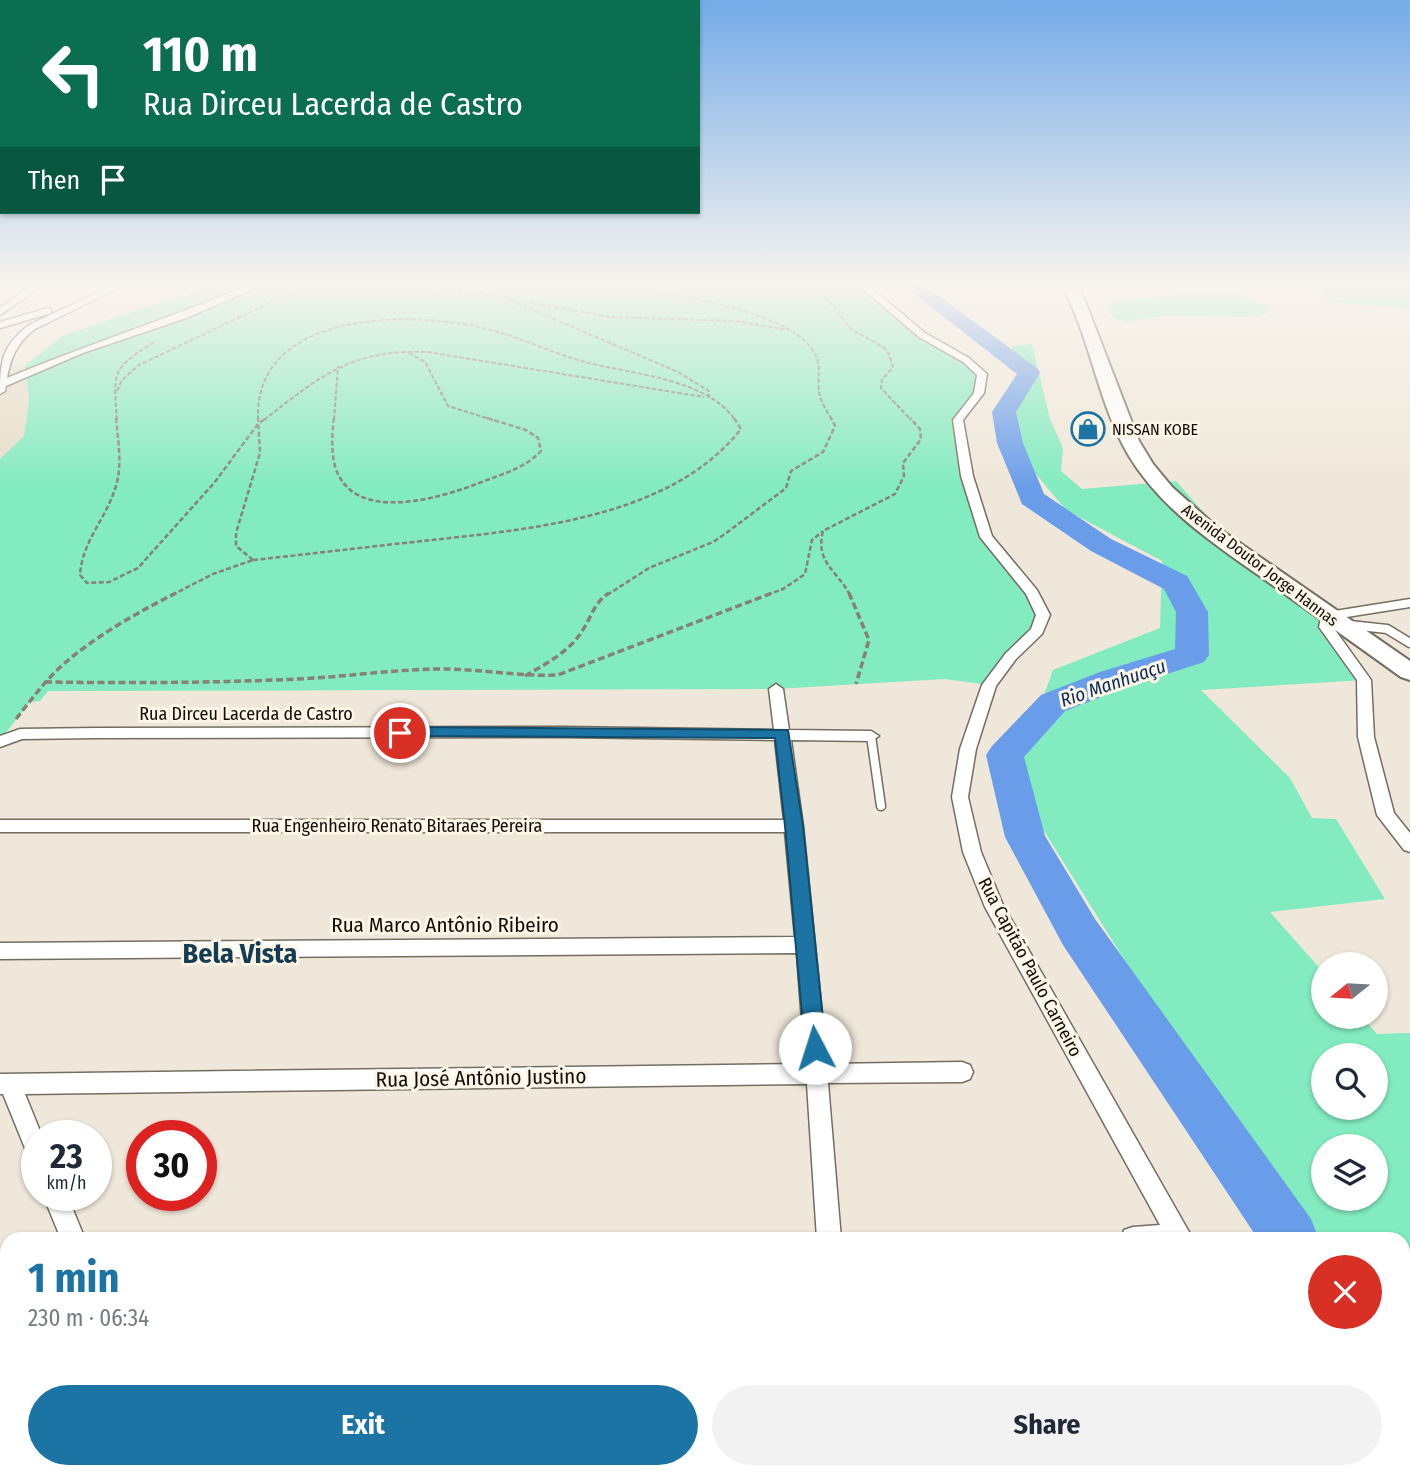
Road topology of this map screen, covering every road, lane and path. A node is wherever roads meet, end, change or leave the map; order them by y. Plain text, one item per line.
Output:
1 (9, 351) edge
2 (80, 351) edge
3 (140, 351) edge
4 (168, 351) edge
5 (291, 351) edge
6 (405, 351) junction
7 (552, 351) edge
8 (628, 351) edge
9 (813, 351) edge
10 (886, 351) edge
11 (950, 351) edge
12 (1095, 351) edge
13 (338, 366) junction
14 (1, 388) edge
15 (116, 393) junction
16 (709, 398) junction
17 (258, 424) junction
18 (823, 531) junction
19 (253, 560) junction
20 (1410, 603) edge
21 (1332, 620) junction
22 (1410, 643) edge
23 (1410, 673) edge
24 (523, 677) junction
25 (45, 682) junction
26 (856, 684) dead end
27 (776, 689) dead end
28 (15, 721) dead end
29 (782, 733) junction
30 (871, 736) joint
31 (0, 742) edge
32 (881, 806) dead end
33 (0, 826) edge
34 (794, 826) junction
35 (1410, 845) edge
36 (806, 945) junction
37 (0, 951) edge
38 (962, 1072) dead end
39 (818, 1074) junction
40 (5, 1084) edge
41 (22, 1120) edge
42 (62, 1211) edge
43 (70, 1232) edge
44 (829, 1232) edge
45 (1177, 1232) edge

1 - 14 street
2 - 14 street
3 - 15 path
4 - 15 path
5 - 17 path
6 - 13 path
6 - 13 path
6 - 16 path
7 - 16 path
8 - 16 path
9 - 24 path
10 - 18 path
11 - 45 street, Rua Capitão Paulo Carneiro
12 - 21 highway, Avenida Doutor Jorge Hannas
13 - 17 path
15 - 17 path
16 - 19 path
17 - 19 path
18 - 24 path
18 - 26 path
19 - 25 path
20 - 21 street
21 - 22 lane
21 - 23 highway, Avenida Doutor Jorge Hannas
21 - 35 street
24 - 25 path
25 - 28 path
27 - 29 street
29 - 30 street, Rua Dirceu Lacerda de Castro
29 - 31 street, Rua Dirceu Lacerda de Castro
29 - 34 street
30 - 32 lane
33 - 34 street, Rua Engenheiro Renato Bitaraes Pereira
34 - 36 street
36 - 37 street, Rua Marco Antônio Ribeiro
36 - 39 street
38 - 39 street, Rua José Antônio Justino
39 - 40 street, Rua José Antônio Justino
39 - 44 street
40 - 41 street
42 - 43 street

